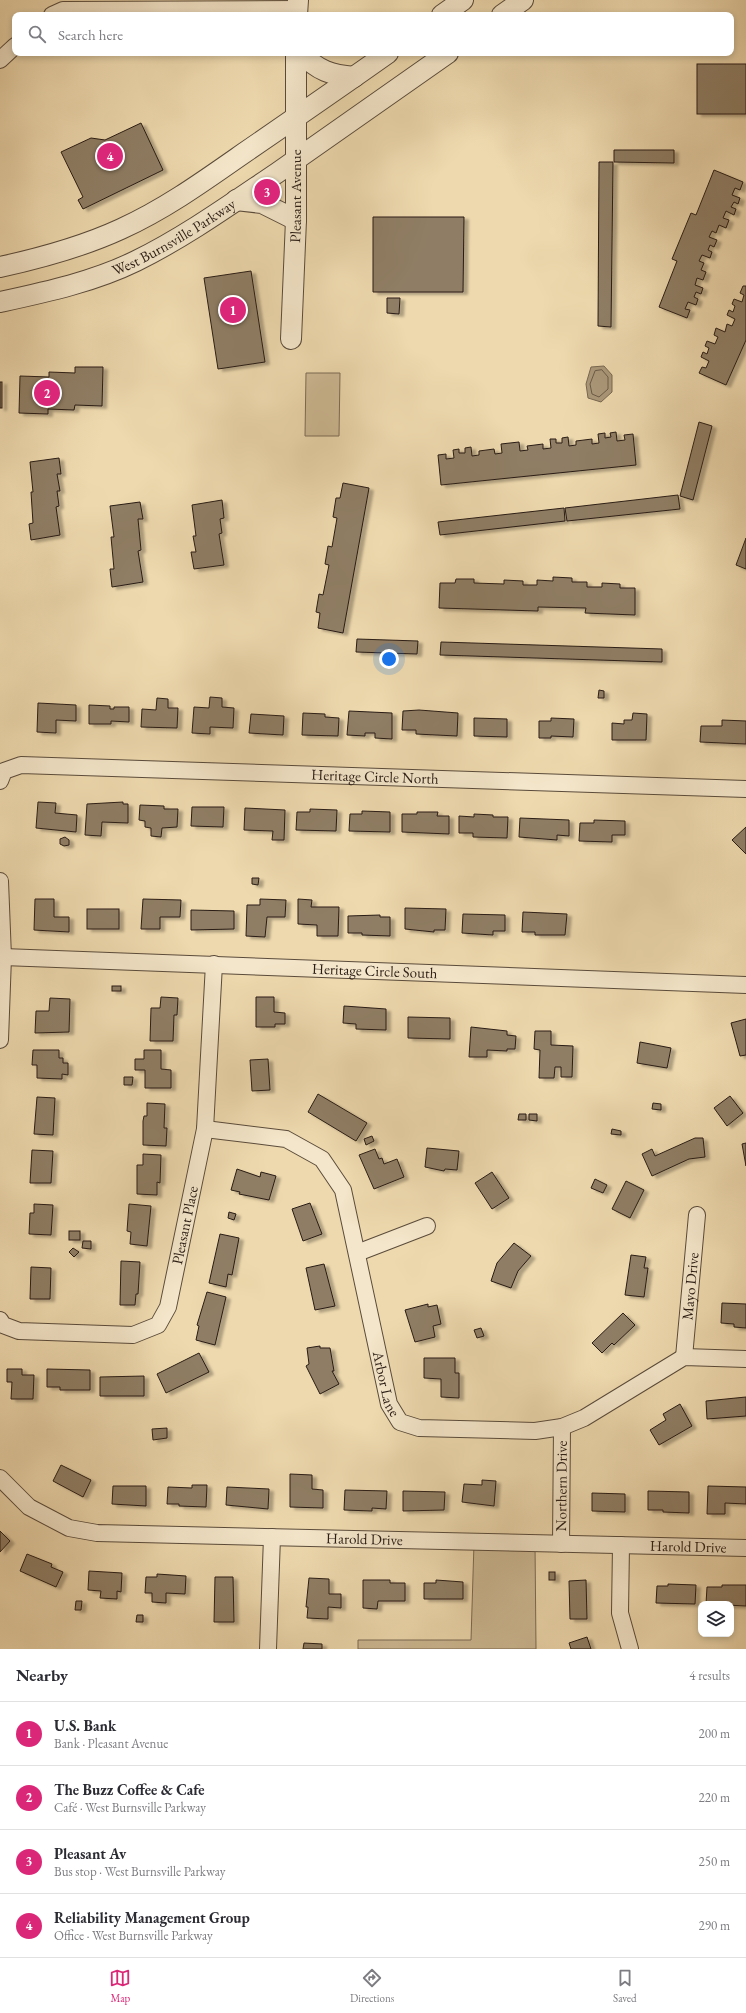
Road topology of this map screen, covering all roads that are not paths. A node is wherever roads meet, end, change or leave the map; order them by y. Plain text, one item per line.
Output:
1 (463, 0) edge
2 (523, 0) edge
3 (298, 8) edge
4 (59, 12) edge
5 (446, 12) edge
6 (506, 12) edge
7 (12, 49) edge
8 (296, 56) edge
9 (305, 56) edge
10 (384, 56) edge
11 (444, 56) edge
12 (0, 60) edge
13 (354, 77) junction
14 (296, 118) junction
15 (295, 160) junction
16 (236, 200) junction
17 (296, 220) junction
18 (0, 267) edge
19 (0, 302) edge
20 (291, 339) dead end
21 (2, 776) edge
22 (746, 789) edge
23 (0, 881) edge
24 (3, 957) junction
25 (214, 964) junction
26 (746, 985) edge
27 (0, 1040) edge
28 (204, 1129) junction
29 (698, 1215) dead end
30 (427, 1226) dead end
31 (357, 1253) junction
32 (1, 1323) edge
33 (684, 1357) junction
34 (746, 1359) edge
35 (562, 1427) junction
36 (0, 1478) edge
37 (272, 1537) junction
38 (561, 1544) junction
39 (621, 1545) junction
40 (746, 1548) edge
41 (268, 1649) edge
42 (630, 1649) edge

1 - 5 street
2 - 6 street
3 - 4 street
7 - 12 street
8 - 14 street, Pleasant Avenue
9 - 13 street
10 - 13 street, West Burnsville Parkway
11 - 15 street, West Burnsville Parkway
13 - 14 street, West Burnsville Parkway
14 - 15 street, Pleasant Avenue
14 - 18 street, West Burnsville Parkway
15 - 16 street, West Burnsville Parkway
15 - 17 street, Pleasant Avenue
16 - 17 street
16 - 19 street, West Burnsville Parkway
17 - 20 street, Pleasant Avenue
21 - 22 street, Heritage Circle North
23 - 24 street
24 - 25 street, Heritage Circle South
24 - 27 street
25 - 26 street, Heritage Circle South
25 - 28 street, Pleasant Place
28 - 31 street, Arbor Lane
28 - 32 street, Pleasant Place
29 - 33 street, Mayo Drive
30 - 31 street
31 - 35 street, Arbor Lane
33 - 34 street
33 - 35 street, Arbor Lane
35 - 38 street, Northern Drive
36 - 37 street, Harold Drive
37 - 38 street, Harold Drive
37 - 41 street
38 - 39 street, Harold Drive
39 - 40 street, Harold Drive
39 - 42 street

